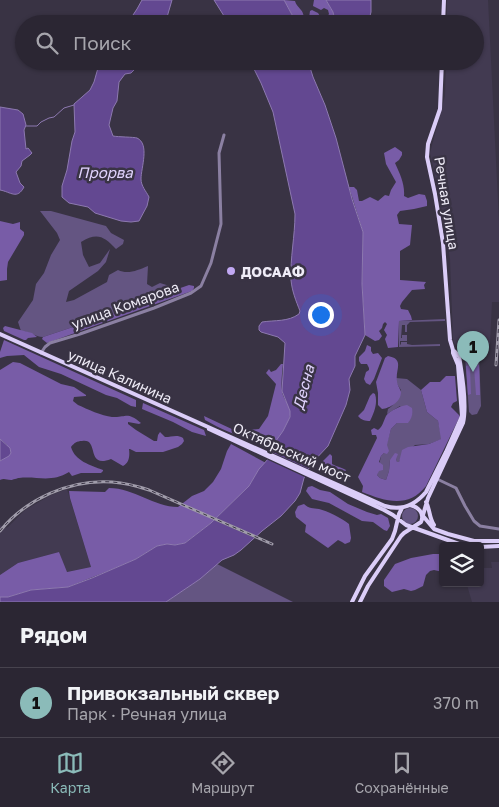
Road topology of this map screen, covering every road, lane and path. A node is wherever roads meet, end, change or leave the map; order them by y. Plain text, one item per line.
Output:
1 (444, 0) edge
2 (443, 15) edge
3 (442, 70) edge
4 (224, 135) dead end
5 (0, 334) edge
6 (453, 350) junction
7 (41, 353) junction
8 (215, 431) joint
9 (437, 478) junction
10 (359, 496) junction
11 (426, 502) junction
12 (410, 505) junction
13 (402, 508) junction
14 (423, 515) junction
15 (398, 519) junction
16 (413, 528) junction
17 (499, 529) edge
18 (448, 534) junction
19 (453, 542) edge
20 (497, 544) edge
21 (484, 546) edge
22 (352, 602) edge
23 (360, 602) edge

1 - 2 main road
3 - 6 main road, Речная улица
4 - 7 street, улица Комарова
5 - 7 main road
6 - 9 main road, Речная улица
6 - 12 main road, Речная улица
7 - 8 main road, улица Калинина
8 - 10 main road, Октябрьский мост
9 - 11 main road, Речная улица
9 - 17 street
10 - 13 main road
10 - 15 main road
11 - 14 main road, Речная улица
11 - 18 main road
12 - 13 main road
12 - 14 main road
13 - 15 main road
14 - 16 main road
14 - 18 main road
15 - 16 main road
15 - 22 main road
16 - 19 main road
16 - 23 main road
18 - 20 main road
20 - 21 main road

